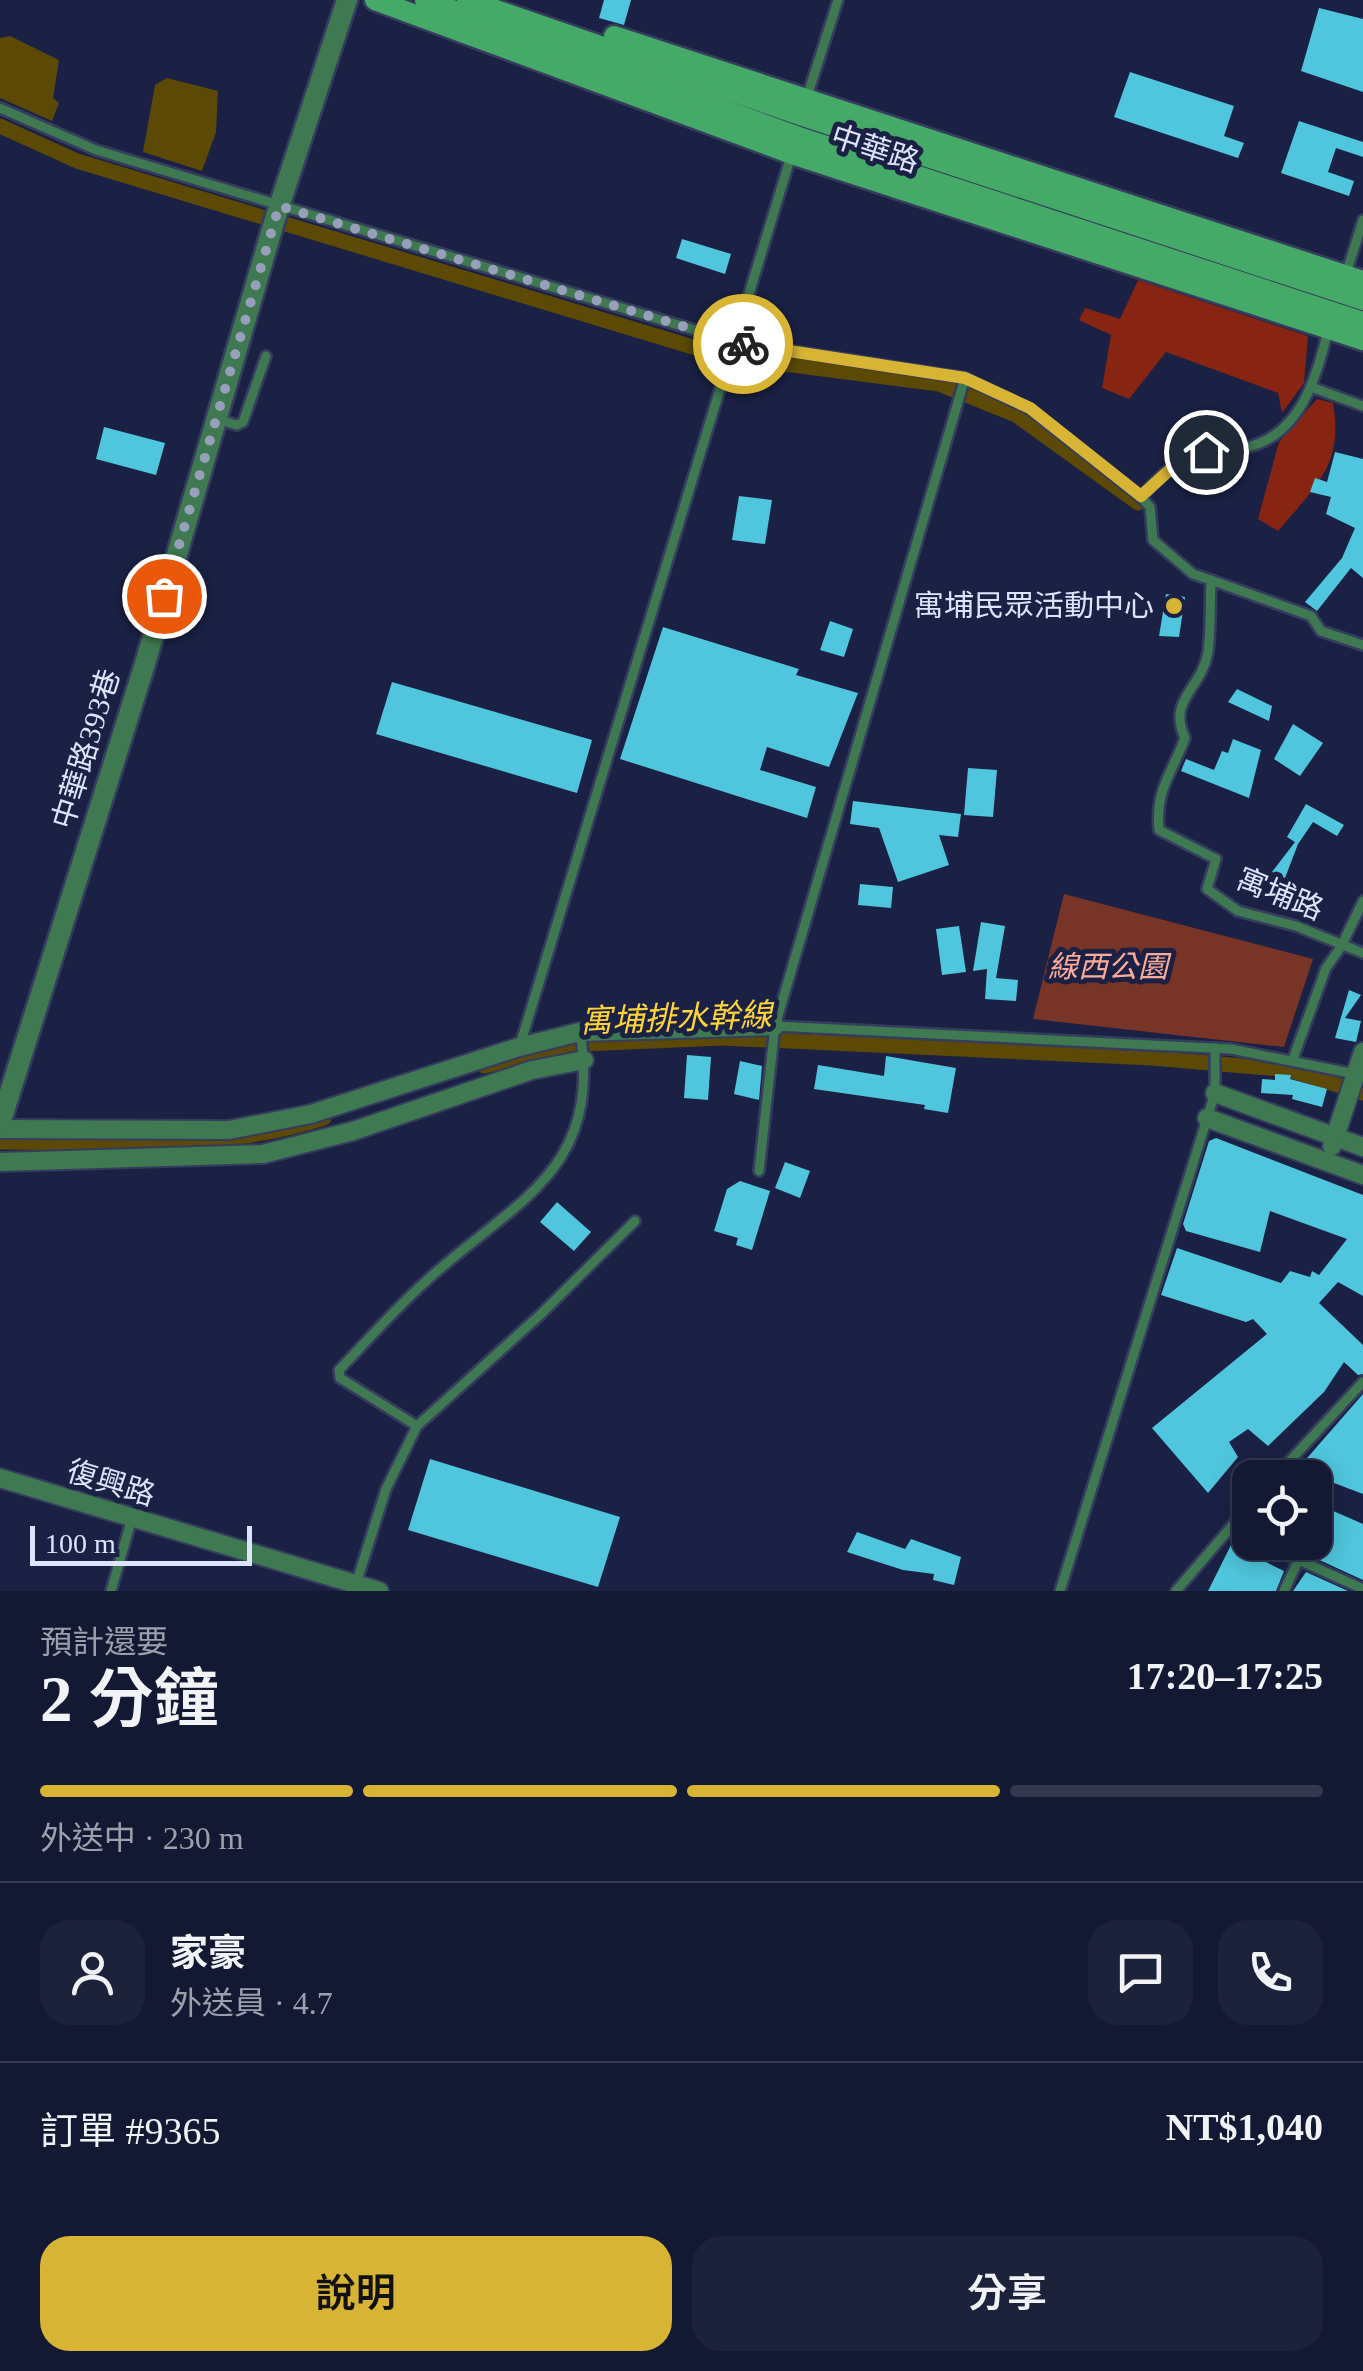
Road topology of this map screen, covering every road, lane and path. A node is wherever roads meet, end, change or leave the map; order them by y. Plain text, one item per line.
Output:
1 (347, 0) edge
2 (374, 0) edge
3 (425, 0) edge
4 (467, 0) edge
5 (505, 0) edge
6 (838, 0) edge
7 (0, 108) edge
8 (799, 126) junction
9 (277, 212) junction
10 (1363, 220) edge
11 (1342, 298) edge
12 (1363, 300) edge
13 (1363, 322) edge
14 (1363, 340) edge
15 (735, 342) junction
16 (266, 356) dead end
17 (965, 378) junction
18 (1314, 388) junction
19 (1363, 406) edge
20 (216, 418) junction
21 (1141, 496) junction
22 (1211, 580) junction
23 (1363, 645) edge
24 (1363, 902) edge
25 (1342, 946) junction
26 (1363, 952) edge
27 (776, 1026) junction
28 (580, 1032) junction
29 (519, 1047) junction
30 (1216, 1048) junction
31 (1363, 1052) edge
32 (1293, 1058) junction
33 (584, 1060) junction
34 (1359, 1075) edge
35 (1216, 1093) junction
36 (1206, 1118) junction
37 (0, 1126) edge
38 (1335, 1137) junction
39 (1363, 1147) edge
40 (1326, 1161) junction
41 (0, 1162) edge
42 (760, 1171) dead end
43 (1363, 1175) edge
44 (635, 1221) dead end
45 (1363, 1382) edge
46 (418, 1426) junction
47 (1291, 1460) edge
48 (0, 1478) edge
49 (132, 1518) junction
50 (1232, 1526) edge
51 (1230, 1528) joint
52 (1298, 1561) joint
53 (356, 1584) junction
54 (1363, 1589) edge
55 (111, 1591) edge
56 (379, 1591) edge
57 (1060, 1591) edge
58 (1176, 1591) edge
59 (1284, 1591) edge

1 - 9 street, 中華路393巷
2 - 8 main road, 中華路
3 - 8 main road, 中華路
4 - 8 main road, 中華路
5 - 8 main road, 中華路
6 - 8 lane
7 - 9 lane
8 - 11 main road, 中華路
8 - 11 main road, 中華路
8 - 15 lane
9 - 15 lane
9 - 20 street, 中華路393巷
10 - 11 lane
11 - 12 main road, 中華路
11 - 13 main road, 中華路
11 - 14 main road, 中華路
11 - 18 lane
15 - 17 lane
15 - 29 lane
16 - 20 lane
17 - 21 lane
17 - 27 lane
18 - 19 lane
18 - 21 lane
20 - 37 street, 中華路393巷
21 - 22 lane
22 - 23 lane
22 - 25 lane, 寓埔路
24 - 25 lane
25 - 26 lane, 寓埔路
25 - 32 lane
27 - 28 street
27 - 30 lane
27 - 42 lane
28 - 29 street
28 - 33 lane
29 - 37 street
30 - 32 lane
30 - 35 lane
31 - 34 street
32 - 34 lane
33 - 41 street
33 - 46 lane
34 - 38 street
35 - 36 lane
35 - 38 street
36 - 40 street
36 - 57 lane
38 - 39 street
38 - 40 street
40 - 43 street
44 - 46 lane
45 - 47 lane
46 - 53 lane
48 - 49 street, 復興路
49 - 53 street, 復興路
49 - 55 lane
50 - 51 lane
51 - 58 lane
52 - 54 lane
52 - 59 lane
53 - 56 street, 復興路

